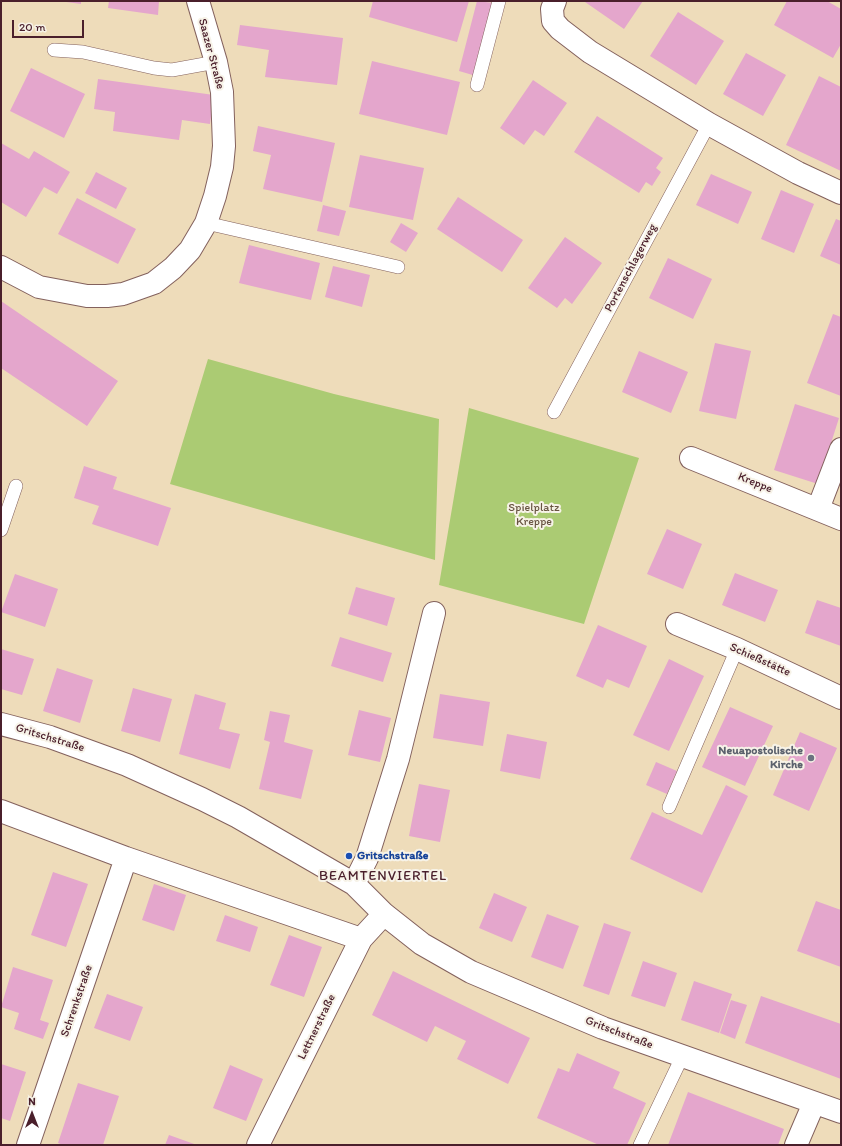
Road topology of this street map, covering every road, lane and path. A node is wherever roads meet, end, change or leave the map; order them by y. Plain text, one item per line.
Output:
1 (198, 1) edge
2 (499, 1) edge
3 (555, 1) edge
4 (54, 50) dead end
5 (216, 62) junction
6 (477, 85) dead end
7 (709, 124) junction
8 (841, 193) edge
9 (206, 223) junction
10 (1, 267) edge
11 (398, 267) dead end
12 (554, 412) dead end
13 (841, 449) edge
14 (690, 458) dead end
15 (16, 486) dead end
16 (818, 509) junction
17 (841, 519) edge
18 (1, 530) edge
19 (434, 613) dead end
20 (677, 624) dead end
21 (737, 649) junction
22 (841, 698) edge
23 (1, 724) edge
24 (669, 807) dead end
25 (1, 811) edge
26 (126, 858) junction
27 (354, 884) junction
28 (384, 914) junction
29 (361, 939) junction
30 (682, 1057) junction
31 (814, 1103) junction
32 (841, 1112) edge
33 (28, 1145) edge
34 (258, 1145) edge
35 (640, 1145) edge
36 (796, 1145) edge

1 - 5 street, Saazer Straße
2 - 6 lane
3 - 7 street
4 - 5 lane
5 - 9 street, Saazer Straße
7 - 8 street
7 - 12 lane, Portenschlagerweg
9 - 10 street, Saazer Straße
9 - 11 lane
13 - 16 street
14 - 16 street, Kreppe
15 - 18 lane
16 - 17 street, Kreppe
19 - 27 street
20 - 21 street, Schießstätte
21 - 22 street, Schießstätte
21 - 24 lane
23 - 27 street, Gritschstraße
25 - 26 street
26 - 29 street
26 - 33 street, Schrenkstraße
27 - 28 street, Gritschstraße
28 - 29 street, Lettnerstraße
28 - 30 street, Gritschstraße
29 - 34 street, Lettnerstraße
30 - 31 street, Gritschstraße
30 - 35 lane
31 - 32 street, Gritschstraße
31 - 36 street

